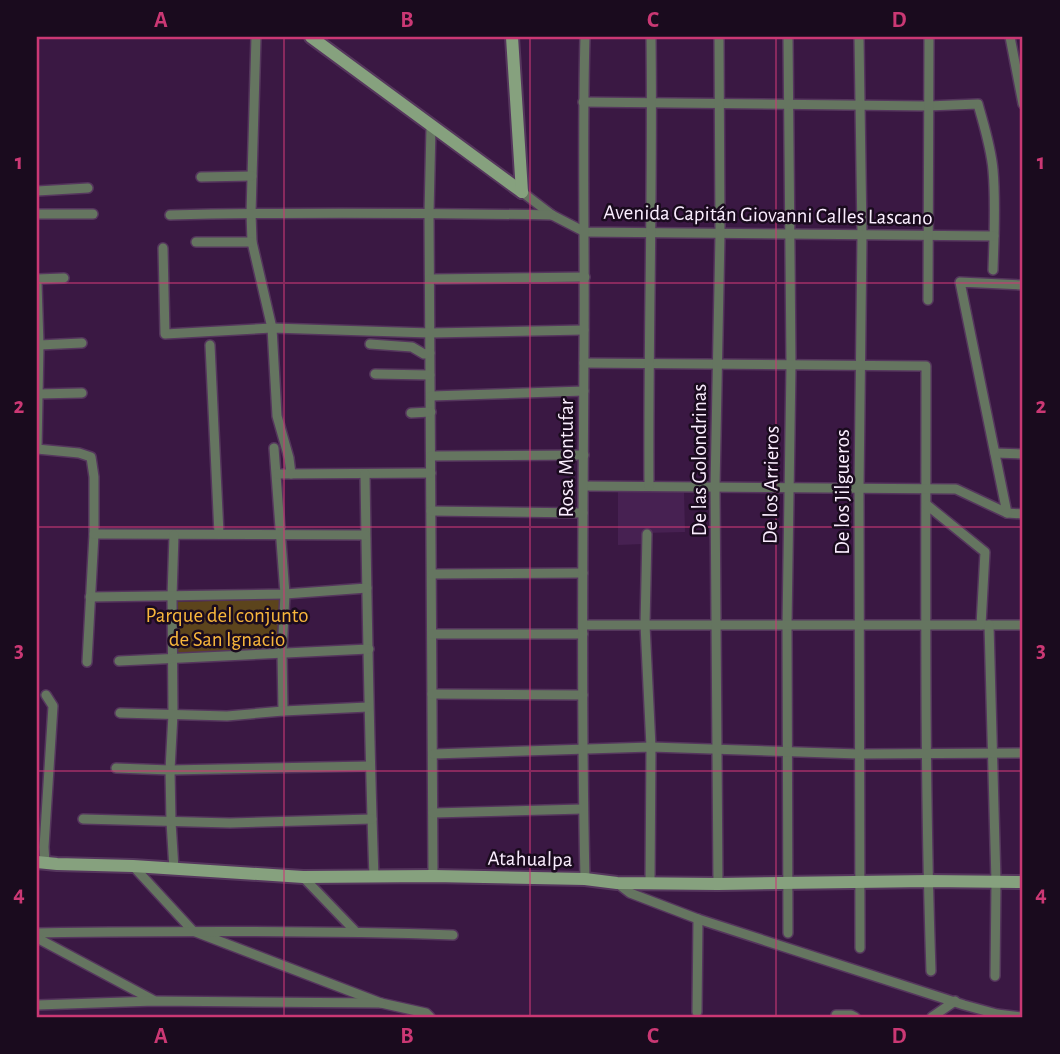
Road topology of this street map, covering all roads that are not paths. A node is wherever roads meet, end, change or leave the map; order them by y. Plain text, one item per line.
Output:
1 (256, 37) edge
2 (311, 37) edge
3 (512, 37) edge
4 (585, 37) edge
5 (651, 37) edge
6 (719, 37) edge
7 (788, 37) edge
8 (859, 37) edge
9 (929, 37) edge
10 (1010, 37) edge
11 (583, 102) junction
12 (652, 103) junction
13 (720, 104) junction
14 (1023, 104) edge
15 (789, 105) junction
16 (860, 106) junction
17 (928, 106) junction
18 (430, 127) junction
19 (252, 176) junction
20 (201, 177) dead end
21 (88, 188) dead end
22 (37, 191) edge
23 (522, 192) junction
24 (251, 213) junction
25 (429, 213) junction
26 (37, 214) edge
27 (93, 214) dead end
28 (170, 215) dead end
29 (552, 215) junction
30 (585, 232) junction
31 (651, 232) junction
32 (720, 234) junction
33 (790, 235) junction
34 (862, 235) junction
35 (927, 236) junction
36 (995, 236) junction
37 (196, 242) dead end
38 (252, 242) junction
39 (163, 248) dead end
40 (993, 270) dead end
41 (585, 277) junction
42 (64, 278) dead end
43 (430, 279) junction
44 (37, 281) edge
45 (1021, 285) dead end
46 (928, 300) dead end
47 (272, 328) junction
48 (584, 330) junction
49 (430, 333) junction
50 (82, 343) dead end
51 (370, 344) dead end
52 (39, 345) junction
53 (210, 345) dead end
54 (430, 353) junction
55 (584, 363) junction
56 (648, 364) junction
57 (717, 364) junction
58 (791, 365) junction
59 (860, 366) junction
60 (375, 374) dead end
61 (430, 375) junction
62 (584, 391) junction
63 (82, 393) dead end
64 (37, 394) edge
65 (431, 396) junction
66 (431, 412) junction
67 (411, 413) dead end
68 (274, 448) dead end
69 (37, 449) edge
70 (995, 453) junction
71 (1023, 454) edge
72 (584, 455) junction
73 (431, 456) junction
74 (431, 473) junction
75 (277, 474) junction
76 (291, 474) junction
77 (365, 474) junction
78 (584, 486) junction
79 (649, 486) junction
80 (715, 487) junction
81 (788, 488) junction
82 (859, 488) junction
83 (927, 489) junction
84 (927, 505) junction
85 (431, 511) junction
86 (583, 513) junction
87 (1007, 513) junction
88 (1023, 514) edge
89 (281, 533) junction
90 (94, 534) junction
91 (219, 534) junction
92 (647, 534) dead end
93 (174, 535) junction
94 (365, 535) junction
95 (583, 573) junction
96 (432, 574) junction
97 (367, 588) junction
98 (285, 594) junction
99 (172, 596) junction
100 (90, 597) junction
101 (645, 625) junction
102 (716, 625) junction
103 (787, 625) junction
104 (860, 625) junction
105 (925, 625) junction
106 (985, 625) junction
107 (1023, 625) edge
108 (583, 630) junction
109 (432, 634) junction
110 (369, 649) junction
111 (282, 653) junction
112 (172, 659) junction
113 (119, 661) dead end
114 (88, 662) dead end
115 (432, 694) junction
116 (47, 695) dead end
117 (583, 695) junction
118 (368, 707) junction
119 (283, 711) junction
120 (120, 713) dead end
121 (173, 714) junction
122 (651, 747) junction
123 (583, 748) junction
124 (717, 749) junction
125 (788, 752) junction
126 (1023, 752) edge
127 (926, 753) junction
128 (993, 753) junction
129 (433, 754) junction
130 (859, 754) junction
131 (370, 766) junction
132 (116, 768) dead end
133 (170, 770) junction
134 (42, 807) edge
135 (583, 809) junction
136 (433, 813) junction
137 (372, 818) junction
138 (83, 819) dead end
139 (171, 822) junction
140 (41, 862) edge
141 (133, 866) junction
142 (174, 869) junction
143 (433, 876) junction
144 (303, 877) junction
145 (374, 877) junction
146 (585, 879) junction
147 (928, 881) junction
148 (860, 882) junction
149 (996, 882) junction
150 (1023, 882) edge
151 (617, 883) junction
152 (650, 883) junction
153 (789, 883) junction
154 (718, 884) junction
155 (698, 919) junction
156 (193, 931) junction
157 (356, 932) junction
158 (788, 933) dead end
159 (453, 935) dead end
160 (37, 936) edge
161 (860, 948) dead end
162 (931, 971) dead end
163 (995, 976) dead end
164 (155, 1001) junction
165 (955, 1001) junction
166 (381, 1003) junction
167 (41, 1006) edge
168 (697, 1012) dead end
169 (836, 1015) dead end
170 (430, 1017) edge
171 (855, 1017) edge
172 (932, 1017) edge
173 (1021, 1017) edge

1 - 19 street
2 - 18 street, Avenida Capitán Giovanni Calles Lascano
3 - 23 street
4 - 11 street, Rosa Montufar
5 - 12 street
6 - 13 street, De las Golondrinas
7 - 15 street, De los Arrieros
8 - 16 street, De los Jilgueros
9 - 17 street
10 - 14 street
11 - 12 street
11 - 30 street, Rosa Montufar
12 - 13 street
12 - 31 street
13 - 15 street
13 - 32 street, De las Golondrinas
15 - 16 street
15 - 33 street, De los Arrieros
16 - 17 street
16 - 34 street, De los Jilgueros
17 - 35 street
17 - 36 street
18 - 23 street, Avenida Capitán Giovanni Calles Lascano
18 - 25 street
19 - 20 street
19 - 24 street
21 - 22 street
23 - 29 street, Avenida Capitán Giovanni Calles Lascano
24 - 25 street
24 - 28 street
24 - 38 street
25 - 29 street
25 - 43 street
26 - 27 street
29 - 30 street, Avenida Capitán Giovanni Calles Lascano
30 - 31 street, Avenida Capitán Giovanni Calles Lascano
30 - 41 street, Rosa Montufar
31 - 32 street, Avenida Capitán Giovanni Calles Lascano
31 - 56 street
32 - 33 street, Avenida Capitán Giovanni Calles Lascano
32 - 57 street, De las Golondrinas
33 - 34 street, Avenida Capitán Giovanni Calles Lascano
33 - 58 street, De los Arrieros
34 - 35 street, Avenida Capitán Giovanni Calles Lascano
34 - 59 street, De los Jilgueros
35 - 36 street, Avenida Capitán Giovanni Calles Lascano
35 - 46 street
36 - 40 street
37 - 38 street
38 - 47 street
39 - 47 street
41 - 43 street
41 - 48 street, Rosa Montufar
42 - 44 street
43 - 49 street
44 - 52 street
45 - 70 street
47 - 49 street
47 - 76 street
48 - 49 street
48 - 55 street, Rosa Montufar
49 - 54 street
50 - 52 street
51 - 54 street
52 - 64 street
53 - 91 street
54 - 61 street
55 - 56 street
55 - 62 street, Rosa Montufar
56 - 57 street
56 - 79 street
57 - 58 street
57 - 80 street, De las Golondrinas
58 - 59 street
58 - 81 street, De los Arrieros
59 - 82 street, De los Jilgueros
59 - 83 street
60 - 61 street
61 - 65 street
62 - 65 street
62 - 72 street, Rosa Montufar
63 - 64 street
64 - 69 street
65 - 66 street
66 - 67 street
66 - 73 street
68 - 75 street
69 - 90 street
70 - 71 street
70 - 87 street
72 - 73 street
72 - 78 street, Rosa Montufar
73 - 74 street
74 - 77 street
74 - 85 street
75 - 76 street
75 - 89 street
76 - 77 street
77 - 94 street
78 - 79 street
78 - 86 street, Rosa Montufar
79 - 80 street
80 - 81 street
80 - 102 street, De las Golondrinas
81 - 82 street
81 - 103 street, De los Arrieros
82 - 83 street
82 - 104 street, De los Jilgueros
83 - 84 street
83 - 87 street
84 - 105 street
84 - 106 street
85 - 86 street
85 - 96 street
86 - 95 street, Rosa Montufar
87 - 88 street
89 - 91 street
89 - 94 street
89 - 98 street
90 - 93 street
90 - 100 street
91 - 93 street
92 - 101 street
93 - 99 street
94 - 97 street
95 - 96 street
95 - 108 street, Rosa Montufar
96 - 109 street
97 - 98 street
97 - 110 street
98 - 99 street
98 - 111 street
99 - 100 street
99 - 112 street
100 - 114 street
101 - 102 street
101 - 108 street
101 - 122 street
102 - 103 street
102 - 124 street, De las Golondrinas
103 - 104 street
103 - 125 street, De los Arrieros
104 - 105 street
104 - 130 street, De los Jilgueros
105 - 106 street
105 - 127 street
106 - 107 street
106 - 128 street
108 - 109 street
108 - 117 street, Rosa Montufar
109 - 115 street
110 - 111 street
110 - 118 street
111 - 112 street
111 - 119 street
112 - 113 street
112 - 121 street
115 - 117 street
115 - 129 street
116 - 134 street
117 - 123 street, Rosa Montufar
118 - 119 street
118 - 131 street
119 - 121 street
120 - 121 street
121 - 133 street
122 - 123 street
122 - 124 street
122 - 152 street
123 - 129 street
123 - 135 street, Rosa Montufar
124 - 125 street
124 - 154 street, De las Golondrinas
125 - 130 street
125 - 153 street, De los Arrieros
126 - 128 street
127 - 128 street
127 - 130 street
127 - 147 street
128 - 149 street
129 - 136 street
130 - 148 street, De los Jilgueros
131 - 133 street
131 - 137 street
132 - 133 street
133 - 139 street
134 - 140 street
135 - 136 street
135 - 146 street, Rosa Montufar
136 - 143 street
137 - 139 street
137 - 145 street
138 - 139 street
139 - 142 street
140 - 141 street, Atahualpa
141 - 142 street, Atahualpa
141 - 156 street
142 - 144 street, Atahualpa
143 - 145 street, Atahualpa
143 - 146 street, Atahualpa
144 - 145 street, Atahualpa
144 - 157 street
146 - 151 street, Atahualpa
147 - 148 street, Atahualpa
147 - 149 street, Atahualpa
147 - 162 street
148 - 153 street, Atahualpa
148 - 161 street, De los Jilgueros
149 - 150 street, Atahualpa
149 - 163 street
151 - 152 street, Atahualpa
151 - 155 street
152 - 154 street, Atahualpa
153 - 154 street, Atahualpa
153 - 158 street, De los Arrieros
155 - 165 street
155 - 168 street
156 - 157 street
156 - 160 street
156 - 166 street
157 - 159 street
160 - 164 street
164 - 166 street
164 - 167 street
165 - 172 street
165 - 173 street
166 - 170 street
169 - 171 street

